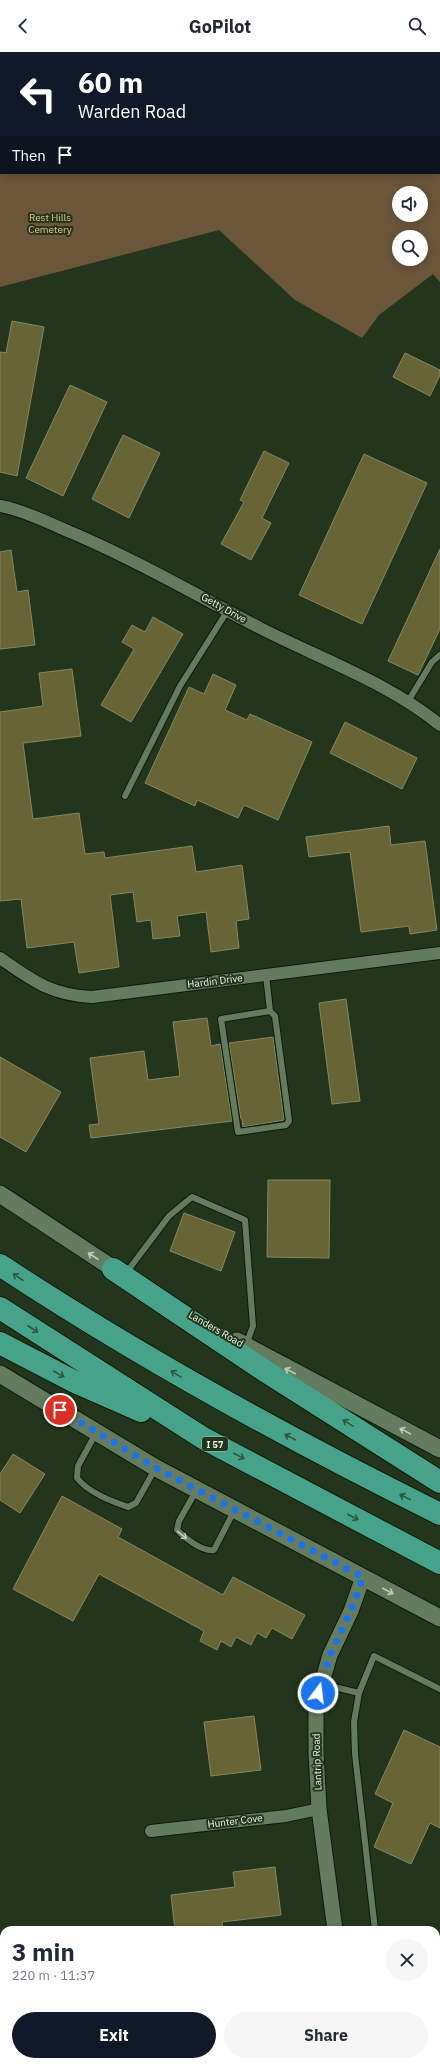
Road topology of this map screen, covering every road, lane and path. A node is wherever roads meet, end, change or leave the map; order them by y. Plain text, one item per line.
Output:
1 (0, 506) edge
2 (228, 610) junction
3 (440, 655) edge
4 (407, 703) junction
5 (440, 725) edge
6 (124, 796) dead end
7 (440, 953) edge
8 (0, 958) edge
9 (266, 975) junction
10 (270, 1011) junction
11 (0, 1194) edge
12 (0, 1265) edge
13 (119, 1272) junction
14 (0, 1308) edge
15 (0, 1343) edge
16 (246, 1346) junction
17 (0, 1374) edge
18 (97, 1432) junction
19 (203, 1438) junction
20 (440, 1449) edge
21 (156, 1468) junction
22 (440, 1482) edge
23 (196, 1489) junction
24 (235, 1510) junction
25 (440, 1514) edge
26 (440, 1563) edge
27 (363, 1577) junction
28 (440, 1618) edge
29 (320, 1684) junction
30 (440, 1689) edge
31 (359, 1693) junction
32 (319, 1809) junction
33 (151, 1831) dead end
34 (334, 1926) edge
35 (376, 1926) edge

1 - 2 street, Getty Drive
2 - 4 street, Getty Drive
2 - 6 lane
3 - 4 lane
4 - 5 street, Getty Drive
7 - 9 street, Hardin Drive
8 - 9 street, Hardin Drive
9 - 10 lane
10 - 10 lane
13 -> 11 main road, Landers Road
25 -> 12 highway
13 - 16 main road, Landers Road
13 - 16 lane
22 -> 13 highway
14 -> 19 highway, I 57
15 -> 19 highway
20 -> 16 main road, Landers Road
17 - 18 main road
18 - 21 main road
18 - 21 lane
19 -> 26 highway, I 57
21 - 23 main road
23 - 24 main road
23 -> 24 lane
24 - 27 main road
27 -> 28 main road
27 - 29 street, Lantrip Road
29 - 31 lane
29 - 32 street, Lantrip Road
30 - 31 lane
31 - 35 lane
32 - 33 street, Hunter Cove
32 - 34 street, Lantrip Road

